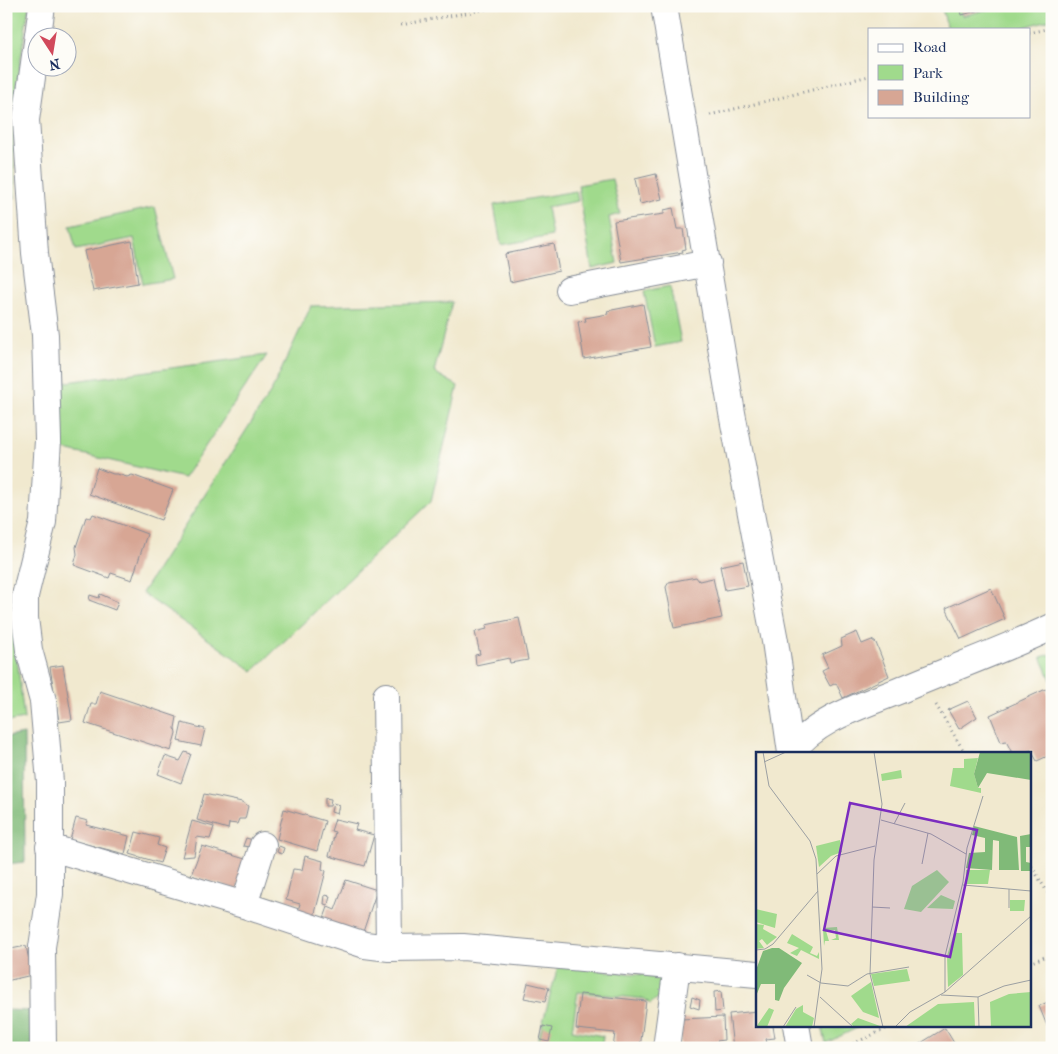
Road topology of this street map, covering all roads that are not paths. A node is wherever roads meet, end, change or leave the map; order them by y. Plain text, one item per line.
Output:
1 (42, 6) edge
2 (664, 6) edge
3 (708, 263) junction
4 (569, 290) dead end
5 (16, 597) edge
6 (1052, 627) edge
7 (386, 696) dead end
8 (791, 752) edge
9 (792, 752) edge
10 (264, 845) dead end
11 (49, 847) junction
12 (244, 905) junction
13 (389, 948) junction
14 (677, 966) junction
15 (756, 974) edge
16 (796, 1026) edge
17 (43, 1048) edge
18 (666, 1048) edge
19 (800, 1048) edge

1 - 5 street
2 - 3 street
3 - 4 street
3 - 8 street
5 - 11 street
6 - 9 street
7 - 13 street
10 - 12 street
11 - 12 street
11 - 17 street
12 - 13 street
13 - 14 street
14 - 15 street
14 - 18 street
16 - 19 street

